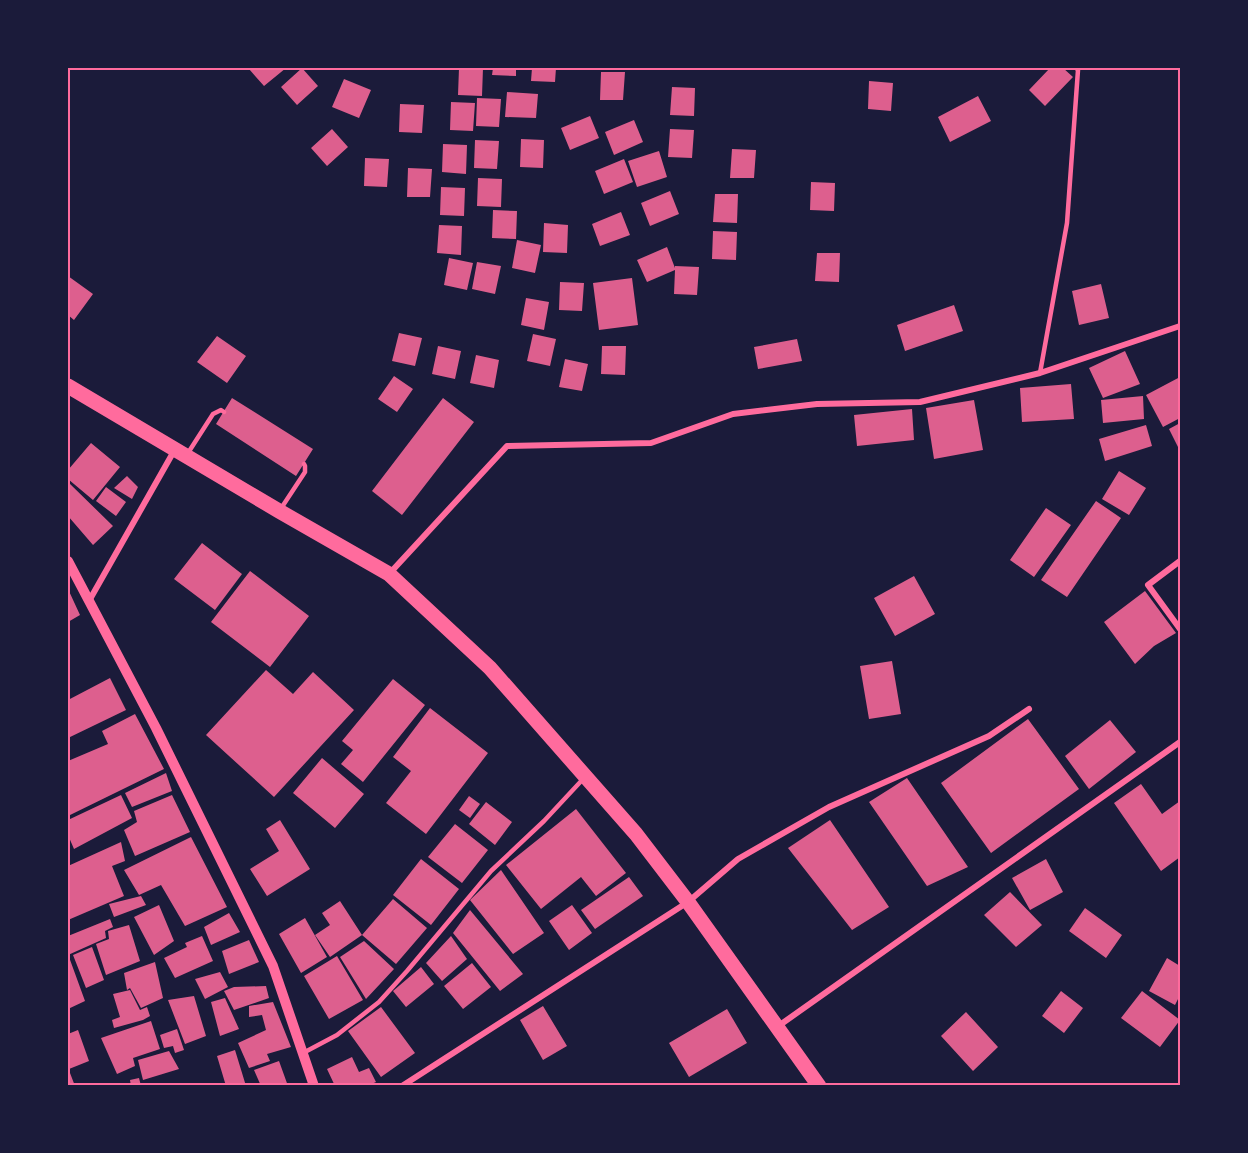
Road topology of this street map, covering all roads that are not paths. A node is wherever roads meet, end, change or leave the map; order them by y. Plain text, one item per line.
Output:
1 (1076, 68) edge
2 (1180, 326) edge
3 (1040, 373) junction
4 (68, 386) edge
5 (224, 412) dead end
6 (181, 452) junction
7 (304, 464) dead end
8 (279, 512) junction
9 (68, 561) edge
10 (1180, 561) edge
11 (389, 574) junction
12 (89, 602) junction
13 (1180, 629) edge
14 (1029, 709) dead end
15 (1180, 742) edge
16 (585, 776) junction
17 (688, 902) junction
18 (777, 1027) junction
19 (303, 1053) junction
20 (314, 1086) edge
21 (402, 1086) edge
22 (819, 1086) edge

1 - 3 lane
2 - 3 street
3 - 11 street
4 - 6 main road
5 - 6 lane
6 - 8 main road
6 - 12 street
7 - 8 lane
8 - 11 main road
9 - 12 street
10 - 13 street
11 - 16 main road
12 - 19 street
14 - 17 street
15 - 18 street
16 - 17 main road
16 - 19 lane
17 - 18 main road
17 - 21 street
18 - 22 main road
19 - 20 street

